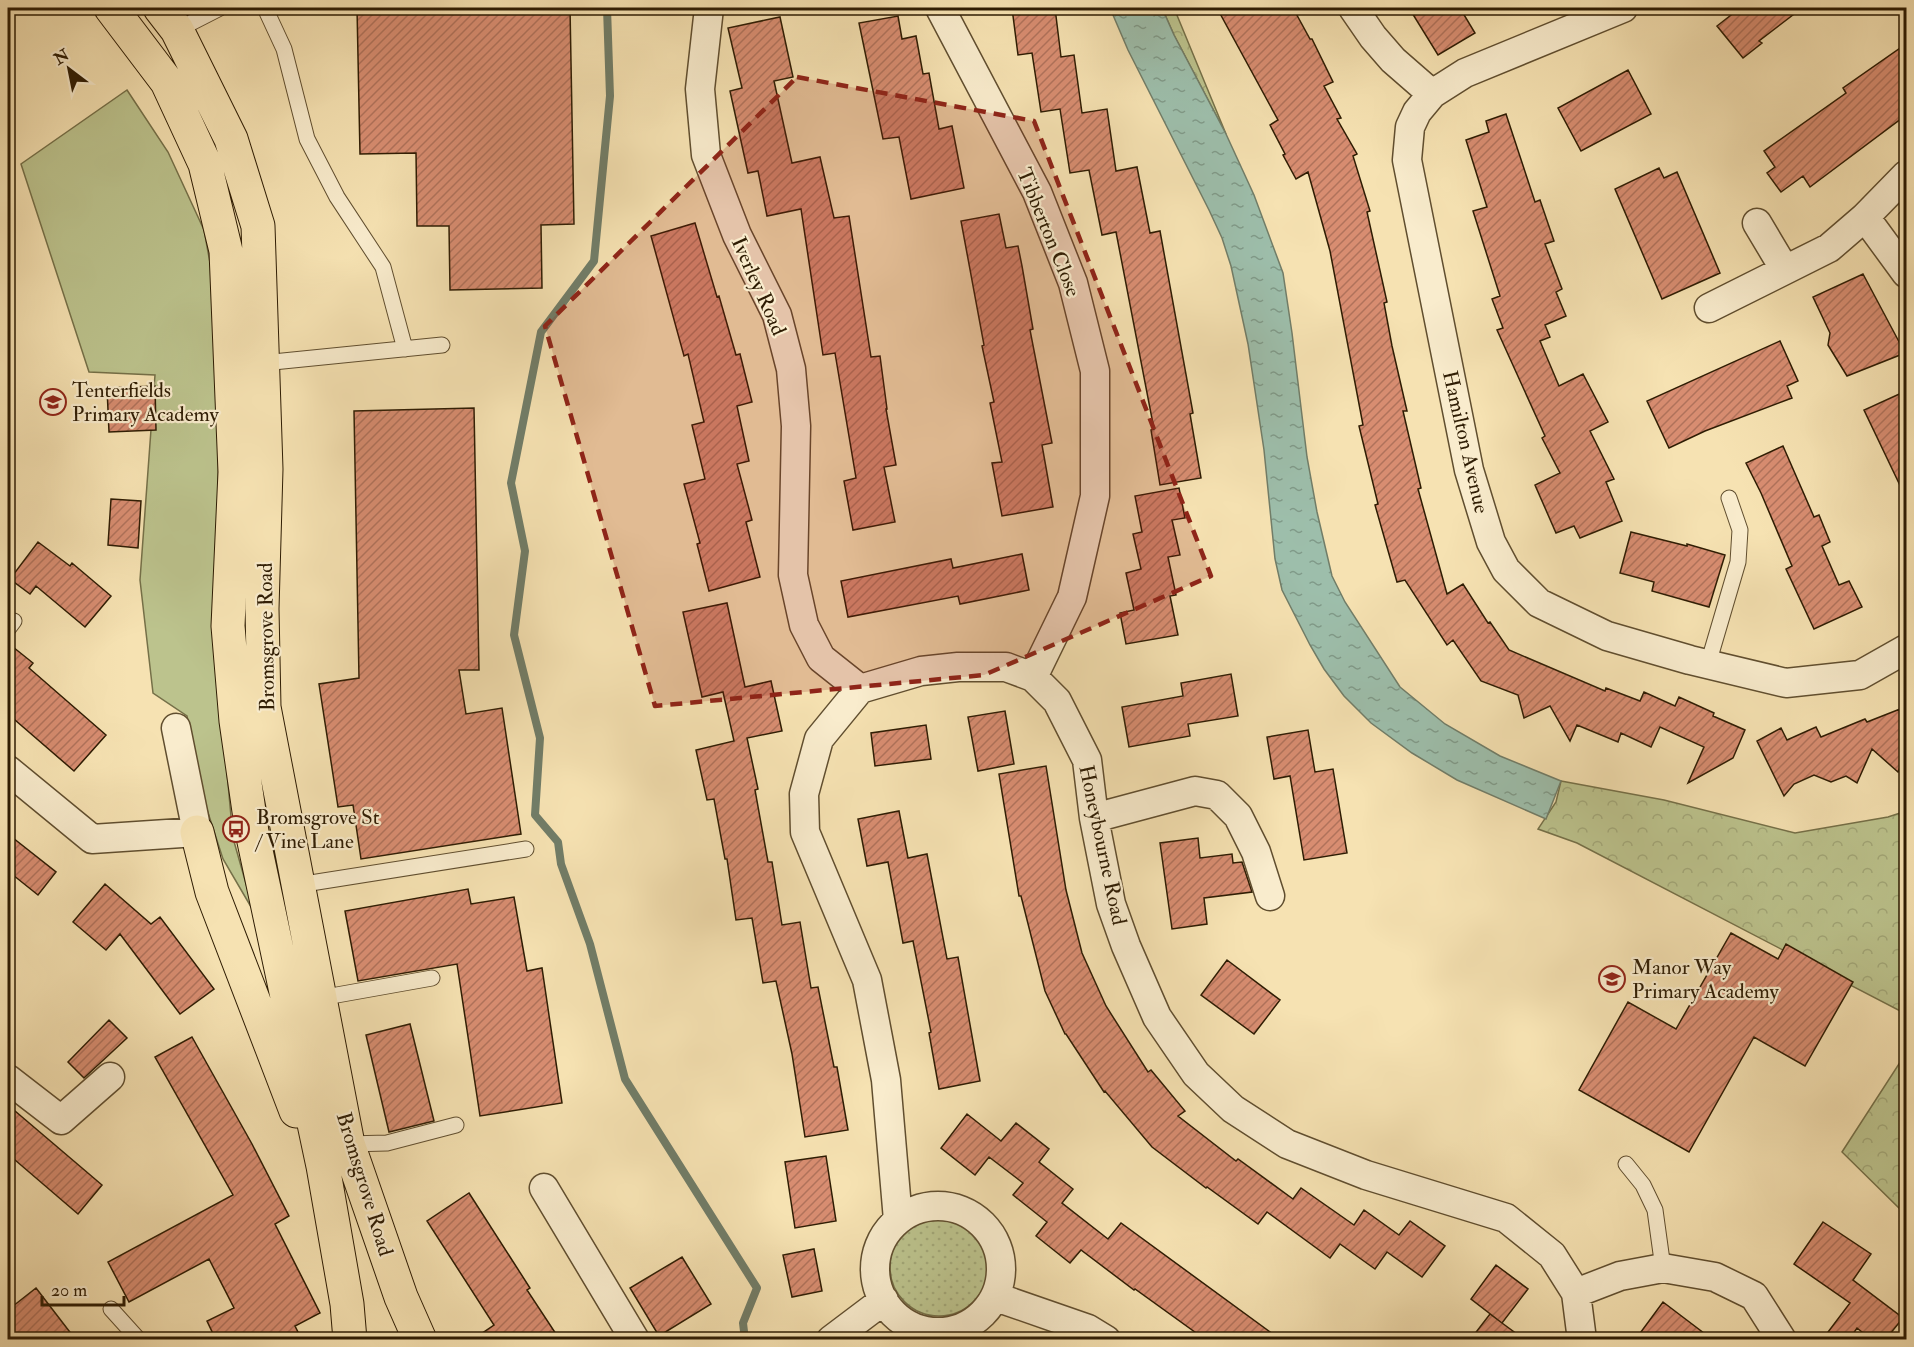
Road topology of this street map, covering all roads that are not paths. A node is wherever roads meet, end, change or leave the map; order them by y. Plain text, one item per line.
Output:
1 (111, 8) edge
2 (220, 8) edge
3 (265, 8) edge
4 (709, 8) edge
5 (940, 8) edge
6 (1353, 8) edge
7 (1623, 8) edge
8 (169, 19) edge
9 (1432, 94) junction
10 (1906, 175) edge
11 (1865, 217) junction
12 (1757, 223) dead end
13 (1785, 270) junction
14 (1906, 273) edge
15 (1709, 308) dead end
16 (442, 345) dead end
17 (405, 349) junction
18 (263, 363) junction
19 (1729, 498) dead end
20 (1906, 649) edge
21 (1708, 664) junction
22 (1033, 677) junction
23 (860, 689) junction
24 (176, 728) dead end
25 (8, 770) edge
26 (1095, 818) junction
27 (197, 832) junction
28 (526, 849) dead end
29 (298, 885) junction
30 (1270, 896) dead end
31 (432, 978) dead end
32 (320, 998) junction
33 (110, 1077) dead end
34 (8, 1079) edge
35 (456, 1125) dead end
36 (348, 1144) junction
37 (1626, 1164) dead end
38 (323, 1166) junction
39 (544, 1188) dead end
40 (898, 1220) junction
41 (1664, 1268) junction
42 (1576, 1293) junction
43 (996, 1298) junction
44 (884, 1300) junction
45 (111, 1309) dead end
46 (924, 1336) edge
47 (139, 1340) edge
48 (350, 1340) edge
49 (420, 1340) edge
50 (636, 1340) edge
51 (831, 1340) edge
52 (1106, 1340) edge
53 (1582, 1340) edge
54 (1782, 1340) edge

1 - 38 main road, Bromsgrove Road
2 - 8 lane
3 - 17 lane
4 - 23 street, Iverley Road
5 - 22 street, Tibberton Close
6 - 9 street
7 - 9 street, Hamilton Avenue
8 - 18 main road, Bromsgrove Road
9 - 21 street, Hamilton Avenue
10 - 11 street
11 - 13 street
11 - 14 street
12 - 13 street
13 - 15 street
16 - 17 lane
17 - 18 lane
18 - 29 main road, Bromsgrove Road
19 - 21 lane
20 - 21 street, Hamilton Avenue
22 - 23 street, Honeybourne Road
22 - 26 street, Honeybourne Road
23 - 40 street
24 - 27 street
25 - 27 street
26 - 30 street
26 - 42 street, Honeybourne Road
27 - 38 main road
28 - 29 lane
29 - 32 main road, Bromsgrove Road
31 - 32 lane
32 - 36 main road, Bromsgrove Road
33 - 34 street
35 - 36 lane
36 - 49 main road, Bromsgrove Road
37 - 41 lane
38 - 48 main road, Bromsgrove Road
39 - 50 street
40 - 43 street
40 - 44 street
41 - 42 street
41 - 54 street
42 - 53 street, Honeybourne Road
43 - 46 street
43 - 52 street
44 - 46 street
44 - 51 street
45 - 47 lane

